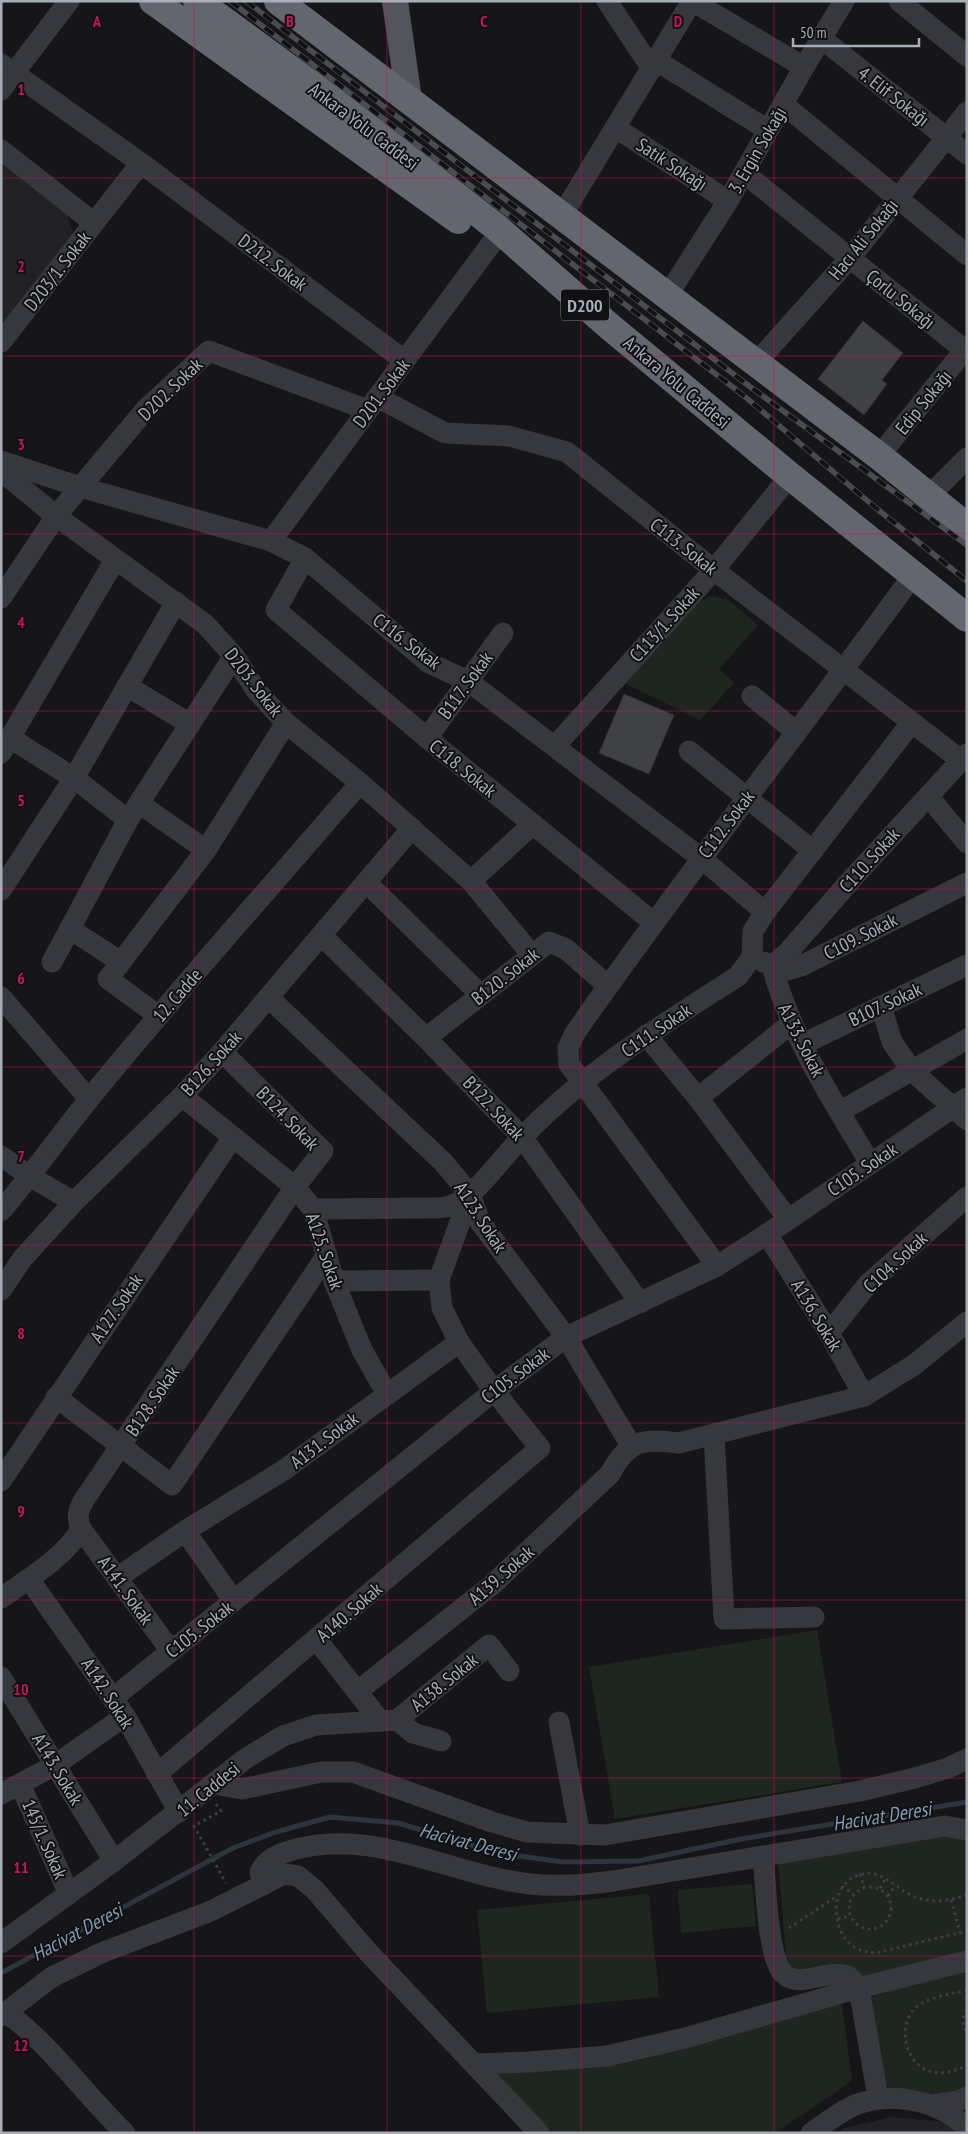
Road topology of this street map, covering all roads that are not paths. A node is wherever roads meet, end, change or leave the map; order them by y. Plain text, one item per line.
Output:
1 (69, 1) edge
2 (153, 1) edge
3 (197, 1) edge
4 (278, 1) edge
5 (295, 1) edge
6 (395, 1) edge
7 (607, 1) edge
8 (692, 1) edge
9 (843, 1) edge
10 (899, 1) edge
11 (821, 38) junction
12 (967, 56) edge
13 (654, 65) junction
14 (804, 67) junction
15 (8, 69) edge
16 (372, 71) junction
17 (1, 90) edge
18 (409, 100) junction
19 (783, 104) junction
20 (967, 112) edge
21 (616, 128) junction
22 (768, 130) junction
23 (946, 136) junction
24 (1, 150) edge
25 (967, 154) edge
26 (140, 163) junction
27 (744, 173) junction
28 (897, 197) junction
29 (728, 201) junction
30 (561, 217) junction
31 (94, 223) junction
32 (491, 244) junction
33 (967, 255) edge
34 (850, 258) junction
35 (668, 296) junction
36 (609, 326) junction
37 (1, 342) edge
38 (966, 350) edge
39 (405, 361) junction
40 (756, 363) junction
41 (372, 404) junction
42 (879, 456) junction
43 (967, 458) edge
44 (1, 461) edge
45 (1, 471) edge
46 (790, 476) junction
47 (80, 487) junction
48 (929, 496) junction
49 (56, 516) junction
50 (967, 527) edge
51 (271, 541) junction
52 (305, 558) junction
53 (115, 560) junction
54 (714, 570) junction
55 (914, 574) junction
56 (1, 598) edge
57 (176, 602) junction
58 (967, 618) edge
59 (503, 633) dead end
60 (234, 656) junction
61 (844, 670) junction
62 (468, 681) junction
63 (127, 686) junction
64 (752, 696) dead end
65 (912, 722) junction
66 (286, 723) junction
67 (190, 724) junction
68 (796, 732) junction
69 (427, 738) junction
70 (6, 745) edge
71 (554, 746) junction
72 (689, 751) dead end
73 (964, 758) edge
74 (74, 778) junction
75 (360, 783) junction
76 (747, 796) junction
77 (928, 796) junction
78 (134, 812) junction
79 (533, 824) junction
80 (412, 828) junction
81 (967, 843) edge
82 (206, 850) junction
83 (813, 851) junction
84 (701, 858) junction
85 (367, 882) junction
86 (471, 882) junction
87 (967, 884) edge
88 (1, 890) edge
89 (764, 912) junction
90 (653, 922) junction
91 (70, 929) junction
92 (322, 936) junction
93 (532, 955) junction
94 (752, 957) junction
95 (52, 962) dead end
96 (121, 962) junction
97 (967, 965) edge
98 (772, 966) junction
99 (608, 986) junction
100 (481, 995) junction
101 (1, 997) edge
102 (269, 998) junction
103 (881, 1006) junction
104 (159, 1016) junction
105 (792, 1024) junction
106 (646, 1035) junction
107 (426, 1038) junction
108 (967, 1039) edge
109 (803, 1044) junction
110 (222, 1052) junction
111 (912, 1071) junction
112 (582, 1082) junction
113 (182, 1096) junction
114 (698, 1098) junction
115 (89, 1099) junction
116 (962, 1108) edge
117 (839, 1112) junction
118 (233, 1136) junction
119 (522, 1137) junction
120 (1, 1156) edge
121 (870, 1163) junction
122 (31, 1177) junction
123 (295, 1187) junction
124 (470, 1194) junction
125 (967, 1196) edge
126 (74, 1202) junction
127 (313, 1209) junction
128 (1, 1211) edge
129 (788, 1219) junction
130 (767, 1234) junction
131 (327, 1255) junction
132 (718, 1266) junction
133 (439, 1280) junction
134 (334, 1281) junction
135 (1, 1290) edge
136 (640, 1303) junction
137 (967, 1322) edge
138 (829, 1334) junction
139 (566, 1337) junction
140 (459, 1342) junction
141 (494, 1391) junction
142 (387, 1394) junction
143 (864, 1396) junction
144 (56, 1397) junction
145 (714, 1435) junction
146 (122, 1445) junction
147 (632, 1447) junction
148 (1, 1481) edge
149 (80, 1529) junction
150 (185, 1531) junction
151 (29, 1578) junction
152 (117, 1578) junction
153 (1, 1598) edge
154 (234, 1601) junction
155 (814, 1617) dead end
156 (317, 1640) junction
157 (171, 1652) junction
158 (509, 1671) dead end
159 (1, 1677) edge
160 (358, 1691) junction
161 (112, 1698) junction
162 (9, 1705) edge
163 (125, 1716) junction
164 (388, 1721) junction
165 (559, 1722) dead end
166 (441, 1741) dead end
167 (967, 1759) edge
168 (55, 1765) junction
169 (157, 1774) junction
170 (20, 1784) junction
171 (214, 1784) junction
172 (1, 1794) edge
173 (179, 1812) junction
174 (967, 1830) edge
175 (580, 1835) junction
176 (763, 1856) junction
177 (114, 1861) junction
178 (263, 1885) junction
179 (69, 1894) junction
180 (1, 1943) edge
181 (967, 1961) edge
182 (858, 1988) junction
183 (4, 2014) edge
184 (476, 2064) junction
185 (967, 2097) edge
186 (878, 2098) junction
187 (932, 2105) junction
188 (967, 2128) edge
189 (126, 2133) edge
190 (540, 2133) edge
191 (812, 2133) edge

1 - 15 street
2 - 32 highway
3 - 36 highway, Ankara Yolu Caddesi / D200
4 - 16 highway
5 - 16 highway
6 - 18 main road
7 - 13 street
8 - 13 street
8 - 14 street
9 - 11 street, 3. Ergin Sokağı
10 - 12 street
11 - 14 street, 3. Ergin Sokağı
11 - 23 street, 4. Elif Sokağı
13 - 21 street
13 - 22 street
14 - 19 street, 3. Ergin Sokağı
15 - 17 street
15 - 26 street, D212. Sokak
16 - 18 highway
18 - 30 highway
19 - 22 street, 3. Ergin Sokağı
19 - 28 street
20 - 23 street, Hacı Ali Sokağı
21 - 29 street, Satık Sokağı
21 - 30 street
22 - 27 street, 3. Ergin Sokağı
23 - 25 street, 4. Elif Sokağı
23 - 28 street, Hacı Ali Sokağı
24 - 31 street, D203/1. Sokak
26 - 31 street, D203/1. Sokak
26 - 39 street, D212. Sokak
27 - 29 street, 3. Ergin Sokağı
27 - 34 street, Çorlu Sokağı
28 - 33 street
28 - 34 street, Hacı Ali Sokağı
29 - 35 street, 3. Ergin Sokağı
30 - 35 highway
31 - 37 street, D203/1. Sokak
32 - 36 highway
32 - 39 street, D201. Sokak
34 - 38 street, Çorlu Sokağı
34 - 40 street, Hacı Ali Sokağı
35 - 40 highway
36 - 46 highway, Ankara Yolu Caddesi / D200
38 - 42 street, Edip Sokağı
39 - 41 street, D201. Sokak
40 - 42 highway
41 - 47 street, D202. Sokak
41 - 51 street, D201. Sokak
41 - 54 street, C113. Sokak
42 - 48 highway
43 - 48 street
44 - 47 street, C116. Sokak
45 - 49 street, D203. Sokak
46 - 54 street, C113/1. Sokak
46 - 55 highway, Ankara Yolu Caddesi / D200
47 - 49 street
47 - 51 street, C116. Sokak
48 - 50 highway
49 - 53 street, D203. Sokak
49 - 56 street
51 - 52 street, C116. Sokak
52 - 62 street, C116. Sokak
52 - 69 street, C118. Sokak
53 - 57 street, D203. Sokak
53 - 70 street
54 - 61 street, C113. Sokak
54 - 71 street, C113/1. Sokak
55 - 58 highway, Ankara Yolu Caddesi / D200
55 - 61 street, C112. Sokak
57 - 60 street, D203. Sokak
57 - 63 street
59 - 62 street, B117. Sokak
60 - 66 street, D203. Sokak
60 - 67 street
61 - 65 street, C113. Sokak
61 - 68 street, C112. Sokak
62 - 69 street, B117. Sokak
62 - 71 street, C116. Sokak
63 - 67 street
63 - 74 street
64 - 68 street
65 - 73 street, C113. Sokak
65 - 83 street
66 - 75 street, D203. Sokak
66 - 82 street
67 - 78 street
68 - 76 street, C112. Sokak
69 - 79 street, C118. Sokak
70 - 74 street
71 - 84 street, C116. Sokak
72 - 76 street
73 - 77 street, C110. Sokak
74 - 78 street
74 - 88 street
75 - 80 street, D203. Sokak
75 - 104 street, 12. Cadde
76 - 83 street
76 - 84 street, C112. Sokak
77 - 81 street
77 - 98 street, C110. Sokak
78 - 82 street
78 - 91 street
79 - 86 street
79 - 90 street, C118. Sokak
80 - 85 street, B126. Sokak
80 - 86 street, D203. Sokak
82 - 96 street
83 - 89 street
84 - 89 street, C116. Sokak
84 - 90 street, C112. Sokak
85 - 92 street, B126. Sokak
85 - 100 street
86 - 93 street, D203. Sokak
87 - 98 street, C109. Sokak
89 - 94 street
90 - 99 street, C112. Sokak
91 - 95 street
91 - 96 street
92 - 102 street, B126. Sokak
92 - 107 street, B122. Sokak
93 - 99 street, B120. Sokak
93 - 100 street, B120. Sokak
94 - 98 street, C109. Sokak
94 - 106 street, C111. Sokak
96 - 104 street
97 - 103 street, B107. Sokak
98 - 105 street, A133. Sokak
99 - 112 street, C112. Sokak
100 - 107 street, B120. Sokak
101 - 115 street
102 - 110 street, B126. Sokak
102 - 124 street, A123. Sokak
103 - 109 street, B107. Sokak
103 - 111 street
104 - 115 street, 12. Cadde
105 - 109 street, A133. Sokak
105 - 114 street
106 - 112 street, C111. Sokak
106 - 114 street
107 - 119 street, B122. Sokak
108 - 111 street
109 - 117 street, A133. Sokak
110 - 113 street, B126. Sokak
110 - 123 street, B124. Sokak
111 - 116 street
111 - 117 street
112 - 119 street, C111. Sokak
112 - 132 street, C112. Sokak
113 - 118 street, A125. Sokak
113 - 126 street, B126. Sokak
114 - 129 street
115 - 122 street, 12. Cadde
116 - 121 street, C105. Sokak
117 - 121 street, A133. Sokak
118 - 123 street, A125. Sokak
118 - 144 street, A127. Sokak
119 - 124 street, C111. Sokak
119 - 136 street, B122. Sokak
120 - 122 street
121 - 129 street, C105. Sokak
122 - 126 street
122 - 128 street, 12. Cadde
123 - 127 street, A125. Sokak
123 - 146 street, B128. Sokak
124 - 127 street, C111. Sokak
124 - 133 street
124 - 139 street, A123. Sokak
125 - 138 street, C104. Sokak
126 - 135 street, B126. Sokak
127 - 131 street, A125. Sokak
129 - 130 street, C105. Sokak
130 - 132 street, C105. Sokak
130 - 138 street, A136. Sokak
131 - 134 street, A125. Sokak
131 - 146 street
132 - 136 street, C105. Sokak
133 - 134 street
133 - 140 street
134 - 142 street, A125. Sokak
136 - 139 street, C105. Sokak
137 - 143 street
138 - 143 street, A136. Sokak
139 - 141 street, C105. Sokak
139 - 147 street, A123. Sokak
140 - 141 street
140 - 142 street, A131. Sokak
141 - 154 street, C105. Sokak
141 - 156 street, A140. Sokak
142 - 150 street, A131. Sokak
143 - 145 street
144 - 146 street
144 - 148 street, A127. Sokak
145 - 147 street
145 - 155 street
146 - 149 street, B128. Sokak
147 - 160 street, A139. Sokak
149 - 151 street
149 - 152 street, A141. Sokak
150 - 152 street, A131. Sokak
150 - 154 street
151 - 153 street
151 - 161 street, A142. Sokak
152 - 157 street, A141. Sokak
154 - 157 street, C105. Sokak
156 - 160 street
156 - 169 street, A140. Sokak
157 - 161 street, C105. Sokak
158 - 164 street, A138. Sokak
159 - 162 street, A143. Sokak
160 - 164 street
161 - 163 street, A142. Sokak
162 - 168 street, A143. Sokak
163 - 168 street
163 - 169 street, A142. Sokak
164 - 166 street
164 - 171 street, 11. Caddesi
165 - 175 street
167 - 175 street
168 - 170 street
168 - 177 street, A143. Sokak
169 - 173 street, A142. Sokak
170 - 172 street
170 - 179 street, 145/1. Sokak
171 - 173 street, 11. Caddesi
171 - 175 street
173 - 177 street, 11. Caddesi
174 - 176 street
176 - 178 street
176 - 182 street
177 - 179 street, 11. Caddesi
178 - 183 street
178 - 184 street
179 - 180 street, 11. Caddesi
181 - 182 street
182 - 184 street
182 - 186 street
183 - 189 street
184 - 190 street
185 - 187 street
186 - 187 street
186 - 191 street
187 - 188 street

